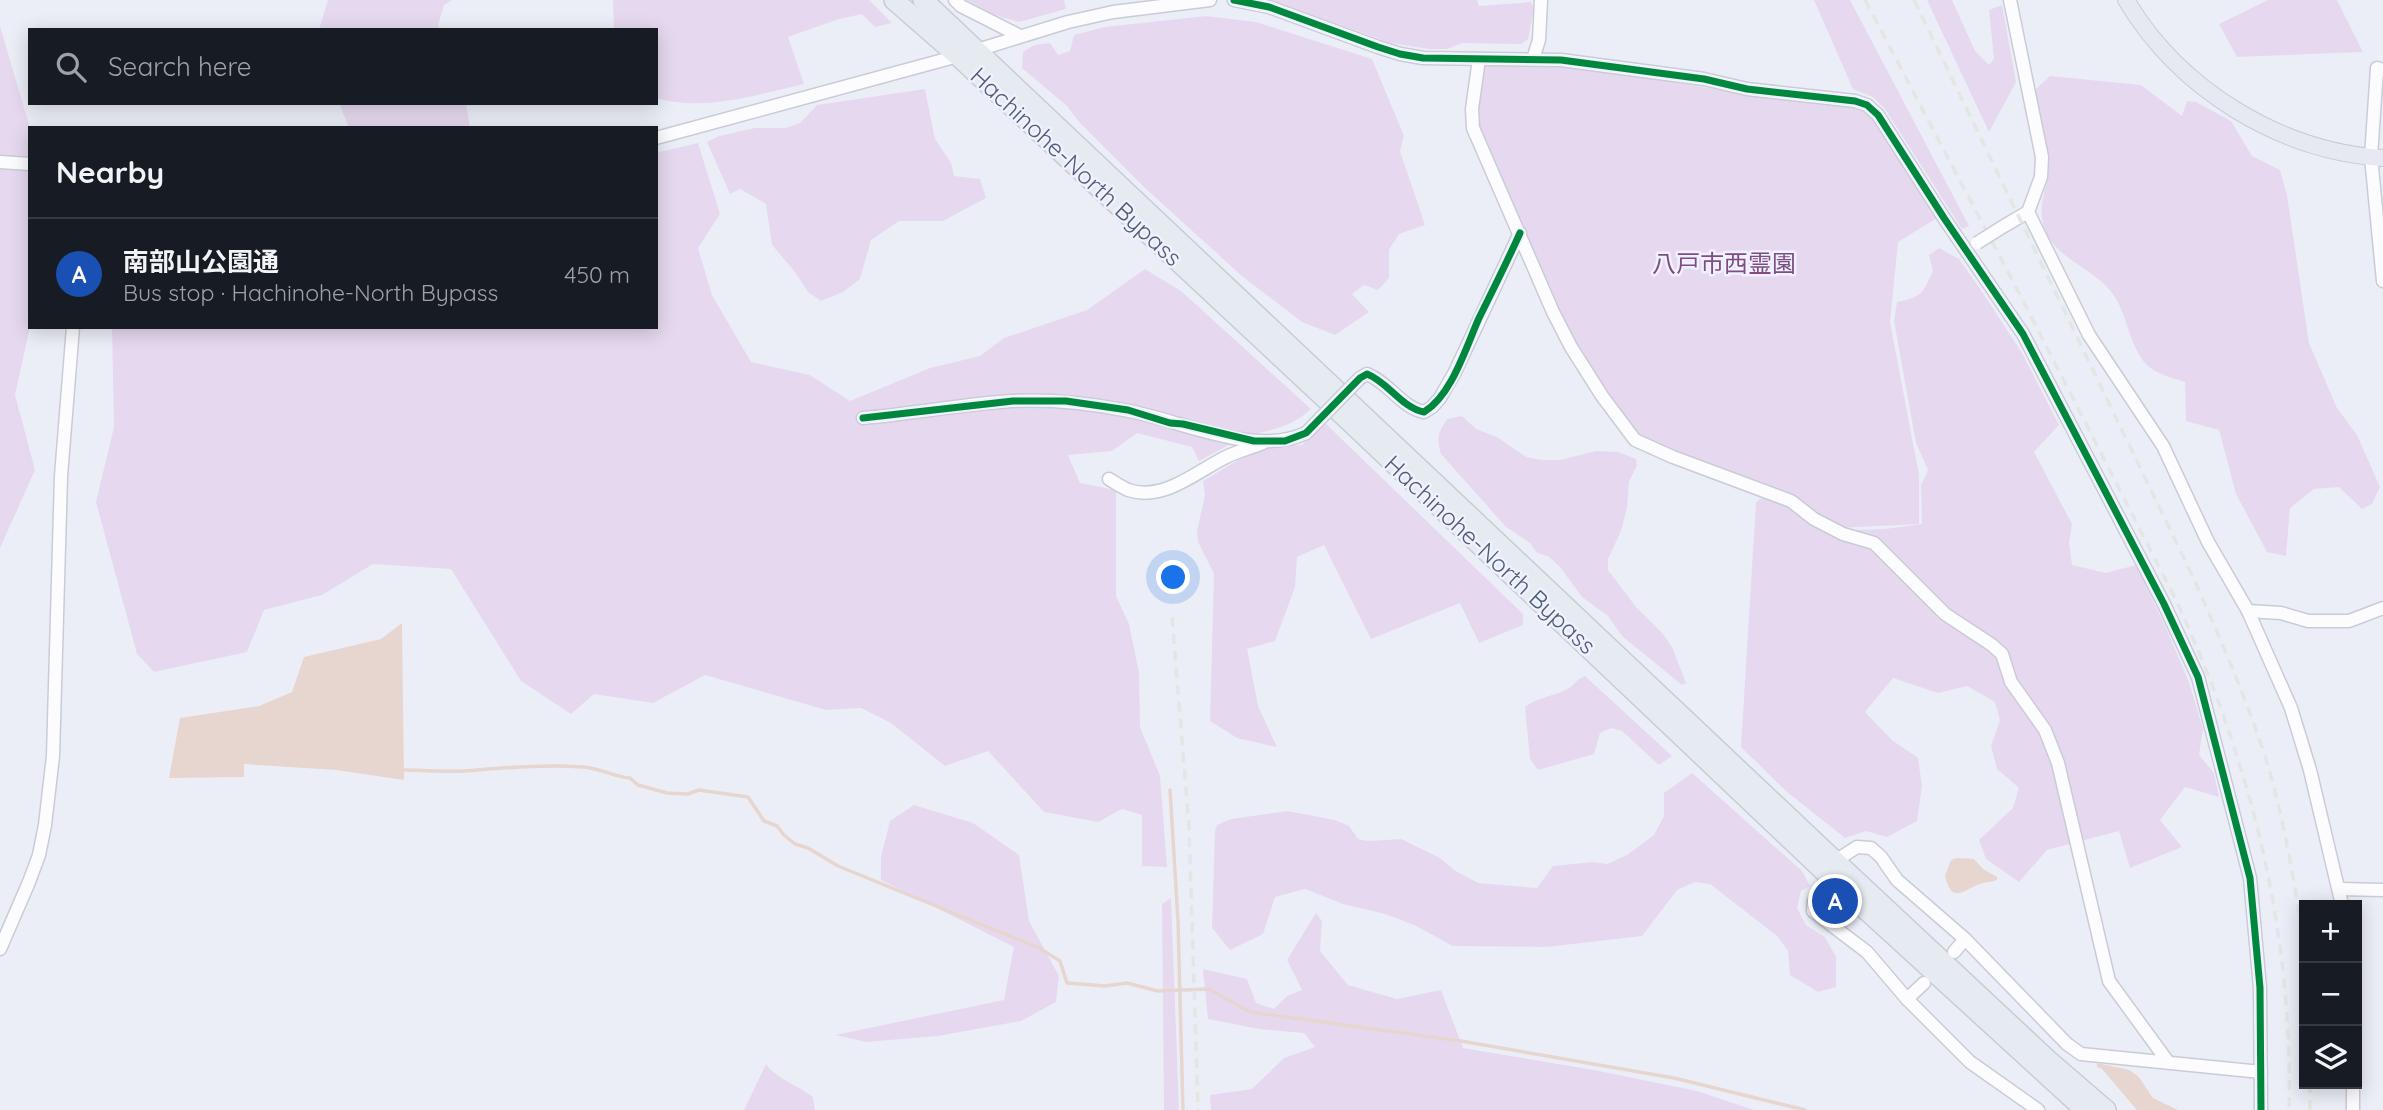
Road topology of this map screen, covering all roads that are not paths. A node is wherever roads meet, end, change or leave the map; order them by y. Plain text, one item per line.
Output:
1 (894, 0) edge
2 (923, 0) edge
3 (955, 0) edge
4 (1210, 0) edge
5 (1234, 0) edge
6 (1541, 0) edge
7 (2010, 0) edge
8 (2126, 0) edge
9 (1020, 36) junction
10 (967, 53) junction
11 (1479, 59) junction
12 (1533, 59) junction
13 (2383, 70) edge
14 (658, 137) edge
15 (2377, 157) edge
16 (0, 162) edge
17 (28, 164) edge
18 (2028, 212) junction
19 (1520, 233) junction
20 (1971, 247) junction
21 (2383, 281) edge
22 (73, 329) edge
23 (863, 418) dead end
24 (1270, 441) junction
25 (1109, 479) dead end
26 (2383, 608) edge
27 (2248, 611) junction
28 (1832, 869) junction
29 (2340, 889) junction
30 (2383, 890) edge
31 (2342, 900) edge
32 (1965, 939) junction
33 (0, 949) edge
34 (1954, 953) dead end
35 (1924, 984) dead end
36 (1907, 999) junction
37 (2168, 1062) junction
38 (2261, 1072) junction
39 (2353, 1089) edge
40 (2038, 1110) edge
41 (2085, 1110) edge
42 (2106, 1110) edge
43 (2261, 1110) edge
44 (2353, 1110) edge

1 - 10 highway, Hachinohe-North Bypass
2 - 10 highway, Hachinohe-North Bypass
3 - 9 street
4 - 9 street
5 - 11 street
6 - 12 street
7 - 18 street
8 - 15 main road
9 - 10 street
10 - 14 street
10 - 28 highway, Hachinohe-North Bypass
11 - 12 street
11 - 19 street
12 - 20 street
13 - 15 street
15 - 21 street
16 - 17 street
18 - 20 street, bridge
18 - 27 street
19 - 24 street, bridge
19 - 37 street
20 - 38 street
22 - 33 street
23 - 24 street
24 - 25 street
26 - 27 street
27 - 29 street
28 - 32 street
28 - 36 street
28 - 41 highway, Hachinohe-North Bypass
28 - 42 highway, Hachinohe-North Bypass
29 - 30 street
29 - 31 street
32 - 34 street
32 - 37 street
35 - 36 street
36 - 40 street
37 - 38 street
38 - 43 street
39 - 44 street

